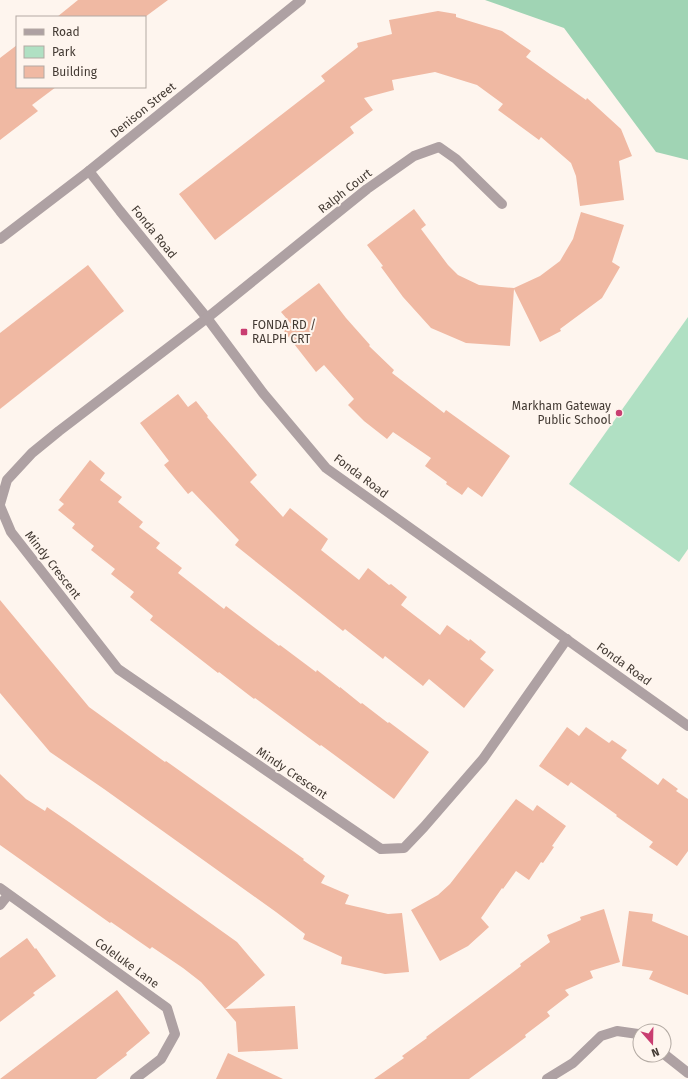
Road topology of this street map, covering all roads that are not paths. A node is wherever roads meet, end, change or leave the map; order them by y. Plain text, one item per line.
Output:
1 (301, 0) edge
2 (89, 171) junction
3 (502, 204) dead end
4 (0, 239) edge
5 (207, 318) junction
6 (0, 505) edge
7 (567, 639) junction
8 (688, 726) edge
9 (0, 888) edge
10 (8, 895) junction
11 (0, 905) edge
12 (632, 1033) edge
13 (672, 1060) edge
14 (688, 1073) edge
15 (135, 1079) edge
16 (546, 1079) edge

1 - 2 street, Denison Street
2 - 4 street, Denison Street
2 - 5 street, Fonda Road
3 - 5 street, Ralph Court
5 - 6 street, Mindy Crescent
5 - 7 street, Fonda Road
6 - 7 street, Mindy Crescent
7 - 8 street, Fonda Road
9 - 10 street, Coleluke Lane
10 - 11 street
10 - 15 street, Coleluke Lane
12 - 16 street
13 - 14 street

